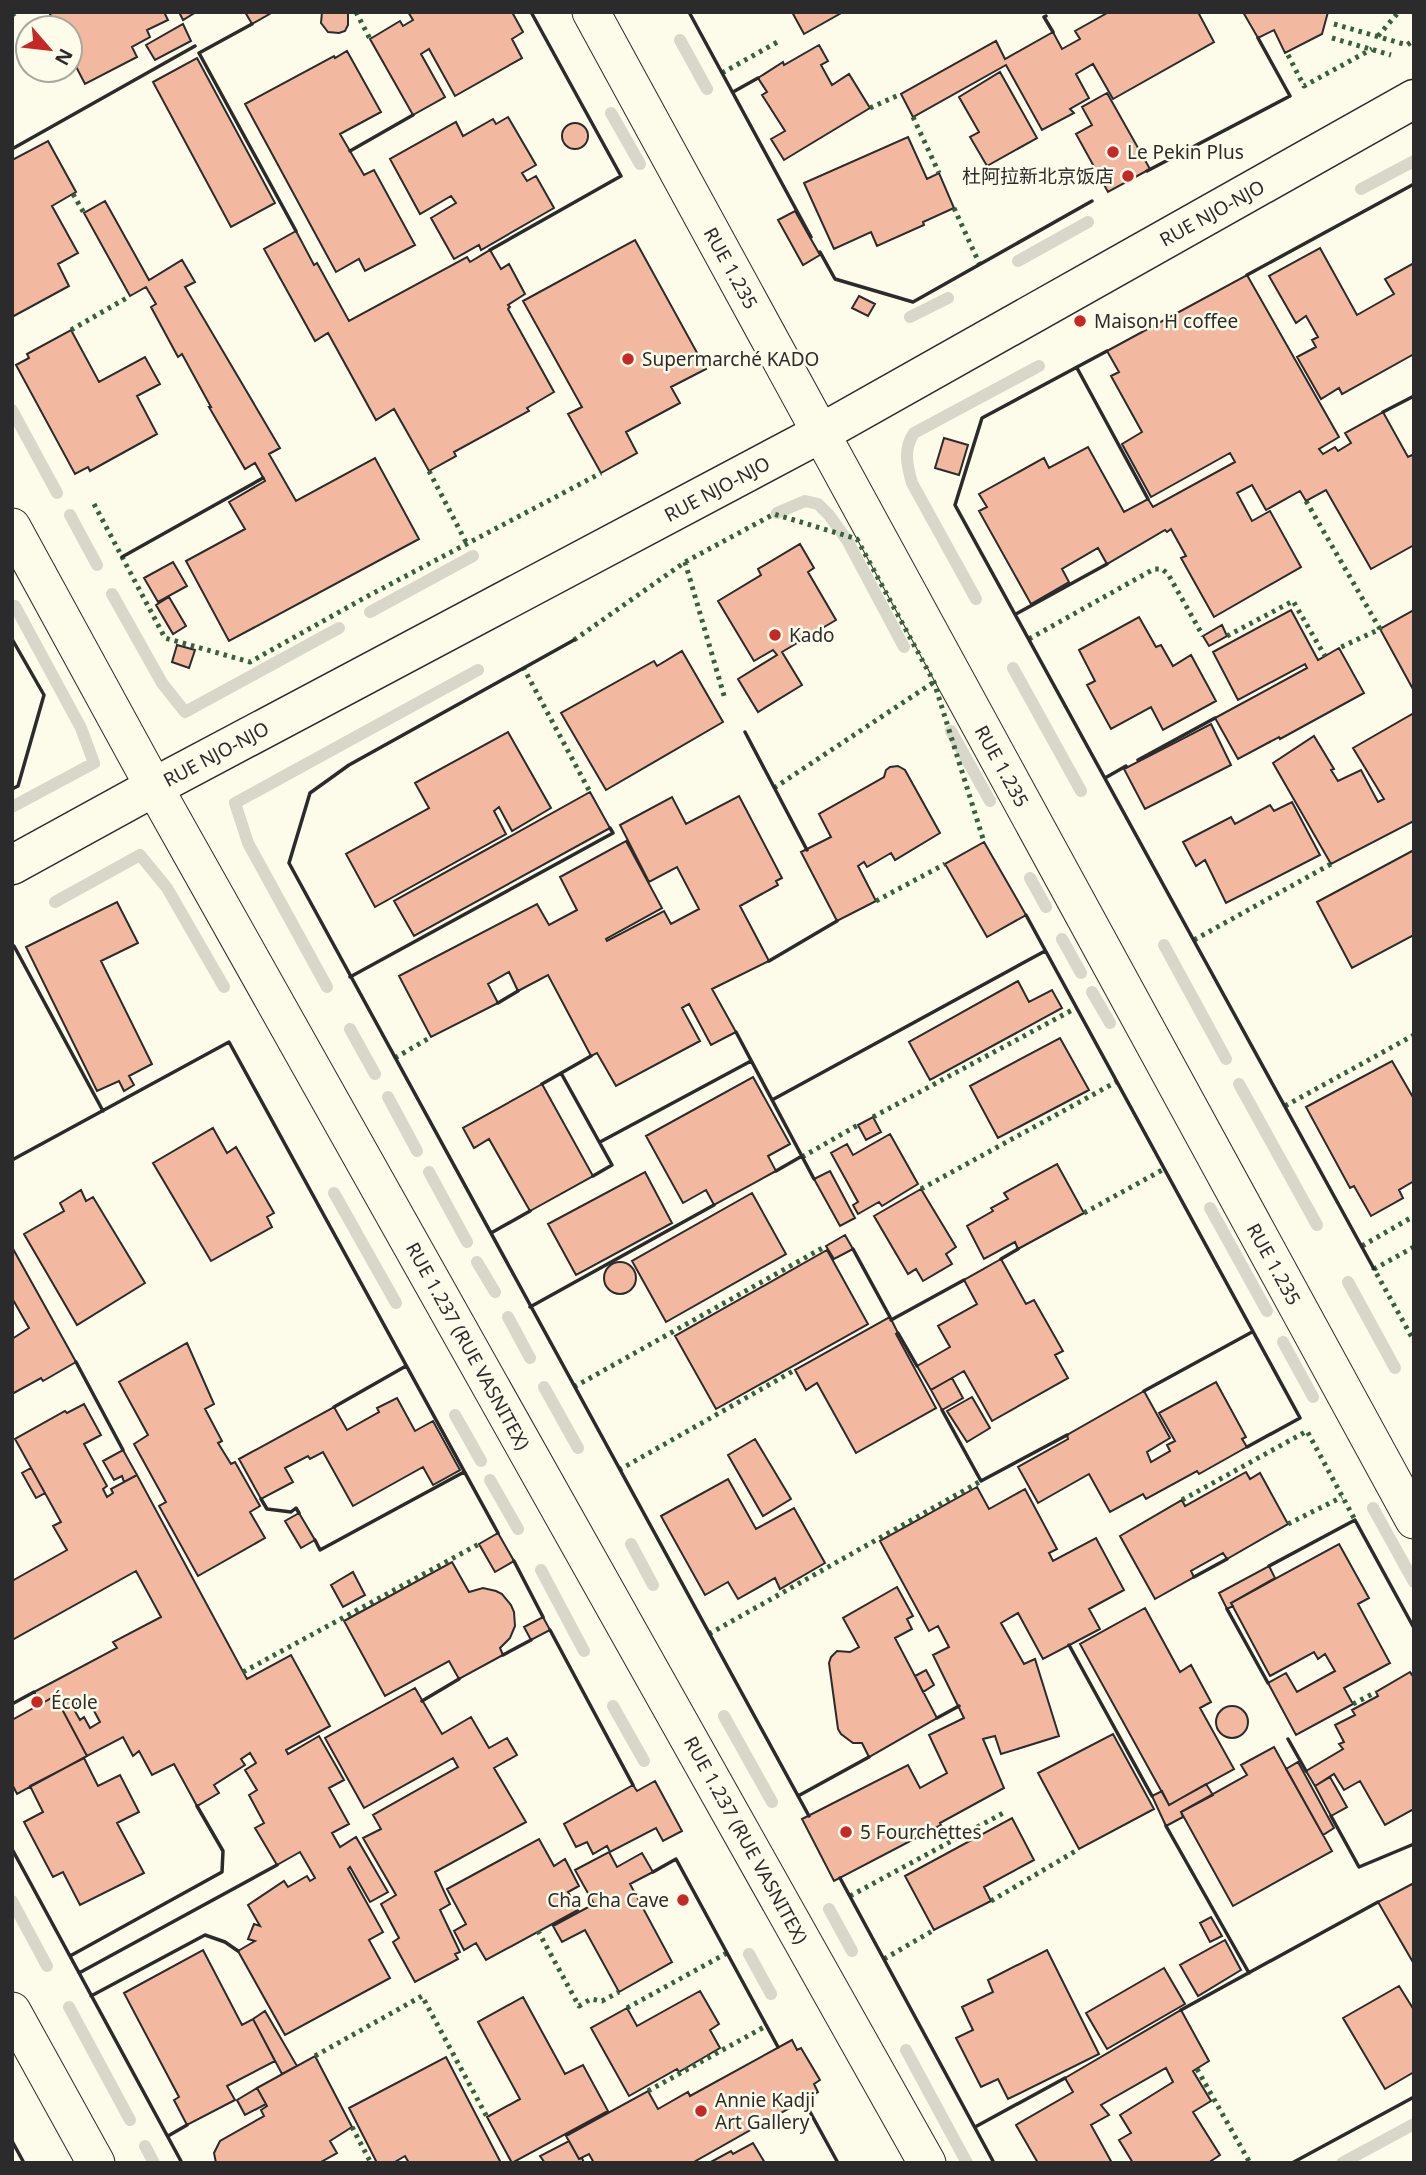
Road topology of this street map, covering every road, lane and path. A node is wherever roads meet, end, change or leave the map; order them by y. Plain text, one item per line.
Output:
1 (591, 12) edge
2 (1414, 99) edge
3 (821, 433) junction
4 (12, 527) edge
5 (154, 787) junction
6 (12, 865) edge
7 (1414, 1520) edge
8 (12, 2011) edge
9 (96, 2163) edge
10 (927, 2163) edge

1 - 3 street, RUE 1.235
2 - 3 main road, RUE NJO-NJO
3 - 5 main road, RUE NJO-NJO
3 - 7 street, RUE 1.235
4 - 5 street, RUE 1.237 (RUE VASNITEX)
5 - 6 main road, RUE NJO-NJO
5 - 10 street, RUE 1.237 (RUE VASNITEX)
8 - 9 street

